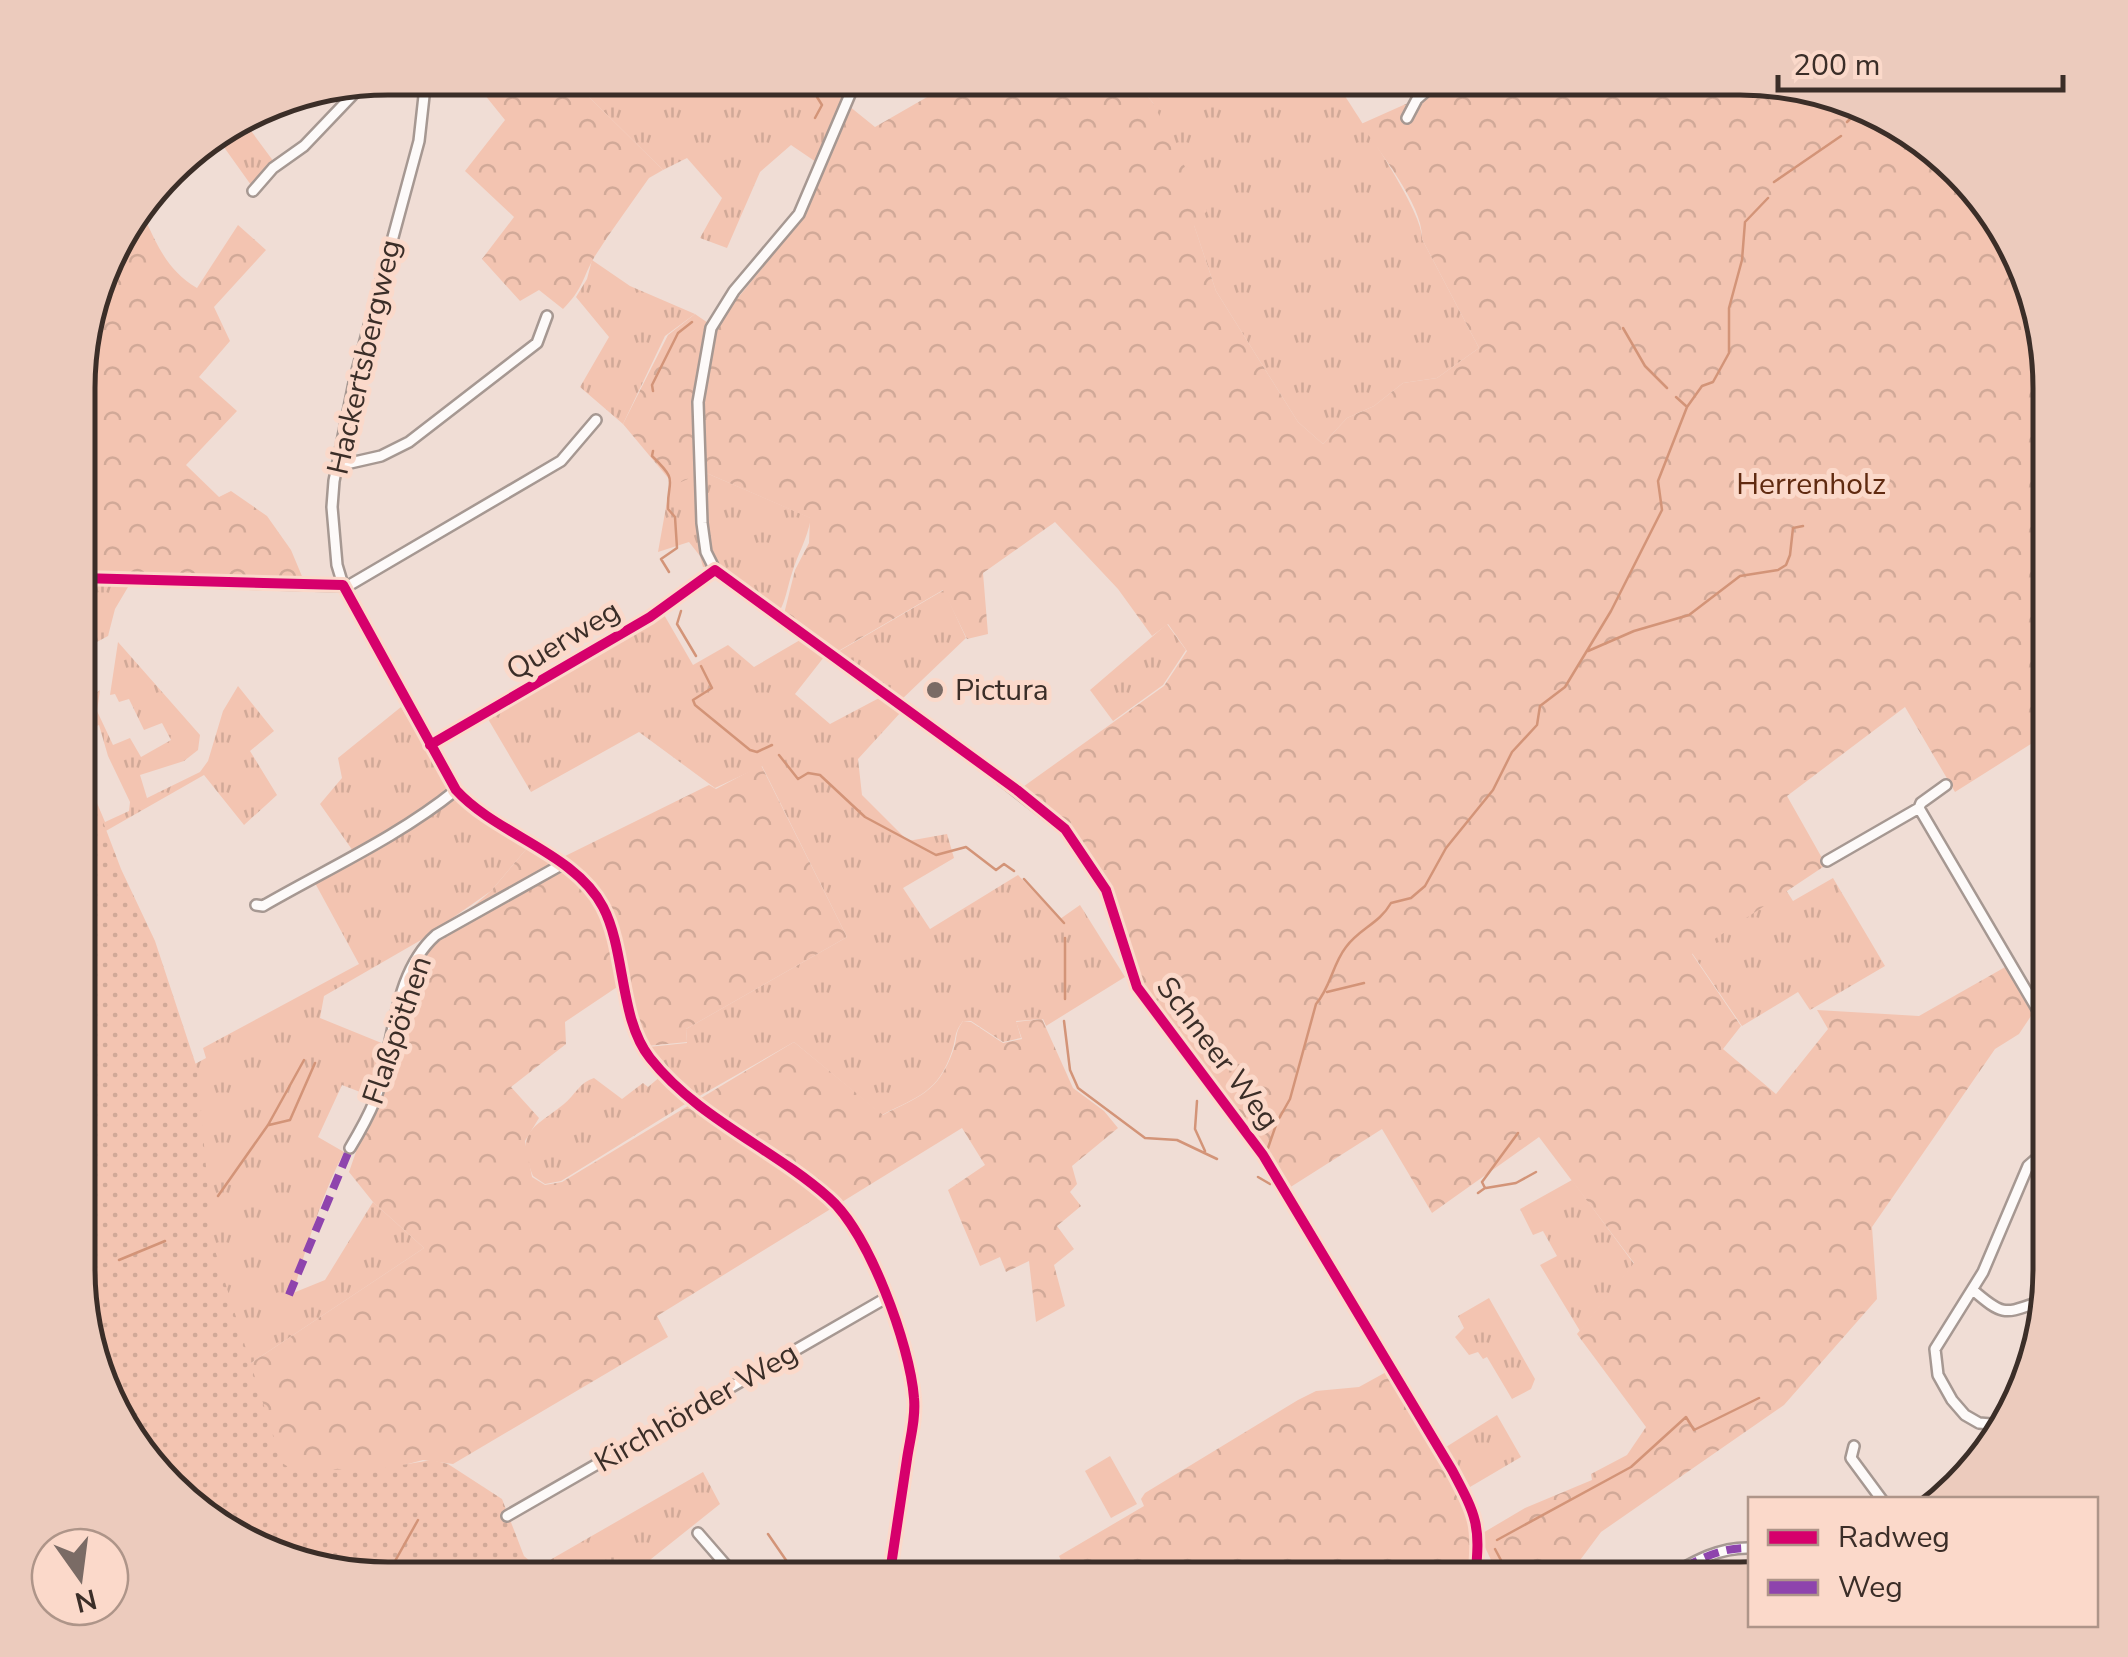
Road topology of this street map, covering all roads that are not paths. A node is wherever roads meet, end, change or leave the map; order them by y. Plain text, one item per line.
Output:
1 (424, 95) edge
2 (849, 95) edge
3 (1421, 96) edge
4 (350, 98) edge
5 (1407, 118) dead end
6 (253, 191) dead end
7 (546, 316) dead end
8 (596, 420) dead end
9 (337, 466) junction
10 (716, 570) junction
11 (95, 578) edge
12 (342, 585) junction
13 (430, 745) junction
14 (1946, 785) dead end
15 (456, 790) junction
16 (1920, 808) junction
17 (1828, 861) dead end
18 (561, 865) junction
19 (256, 904) dead end
20 (2032, 1000) edge
21 (350, 1148) dead end
22 (2032, 1162) edge
23 (1973, 1290) junction
24 (886, 1298) junction
25 (2030, 1305) edge
26 (1989, 1423) edge
27 (1854, 1446) dead end
28 (1880, 1497) edge
29 (506, 1516) dead end
30 (698, 1533) dead end
31 (1748, 1548) edge
32 (723, 1561) edge
33 (891, 1561) edge
34 (1477, 1562) edge
35 (1698, 1562) edge

1 - 9 street, Hackertsbergweg
2 - 10 street
3 - 5 street
4 - 6 street
7 - 9 street
8 - 12 street
9 - 12 street, Hackertsbergweg
10 - 13 street, Querweg
10 - 34 street, Schneer Weg
11 - 12 street
12 - 13 street, Hackertsbergweg
13 - 15 street, Hackertsbergweg
14 - 16 street
15 - 18 street, Hackertsbergweg
15 - 19 street
16 - 17 street
16 - 20 street
18 - 21 street, Flaßpöthen
18 - 24 street, Hackertsbergweg
22 - 23 street
23 - 25 street
23 - 26 street
24 - 29 street, Kirchhörder Weg
24 - 33 street, Hackertsbergweg
27 - 28 street
30 - 32 street
31 - 35 street

